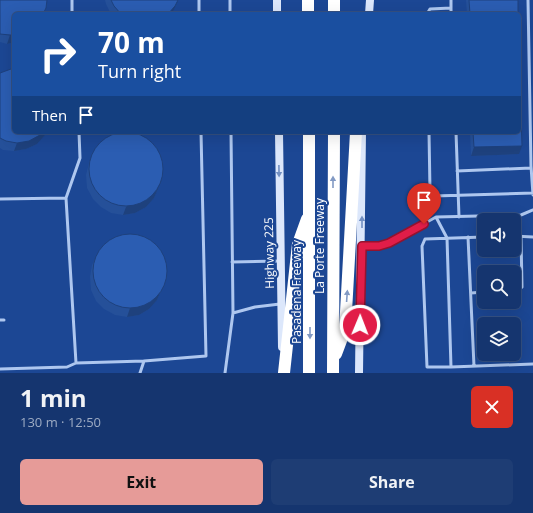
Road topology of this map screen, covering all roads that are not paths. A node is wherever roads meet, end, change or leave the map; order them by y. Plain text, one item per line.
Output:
1 (72, 0) edge
2 (199, 0) edge
3 (230, 0) edge
4 (276, 0) edge
5 (308, 0) edge
6 (334, 0) edge
7 (370, 0) edge
8 (451, 0) edge
9 (528, 0) edge
10 (451, 8) junction
11 (72, 12) edge
12 (199, 12) edge
13 (230, 12) edge
14 (277, 12) edge
15 (308, 12) edge
16 (334, 12) edge
17 (369, 12) edge
18 (428, 12) edge
19 (451, 12) edge
20 (79, 134) edge
21 (201, 134) edge
22 (231, 134) edge
23 (279, 134) edge
24 (309, 134) edge
25 (334, 134) edge
26 (356, 134) edge
27 (362, 134) edge
28 (429, 134) edge
29 (456, 134) edge
30 (531, 168) junction
31 (457, 171) junction
32 (533, 194) edge
33 (458, 195) junction
34 (66, 198) junction
35 (0, 199) edge
36 (310, 210) junction
37 (533, 210) edge
38 (436, 217) junction
39 (459, 217) junction
40 (477, 236) edge
41 (533, 236) edge
42 (468, 237) junction
43 (521, 237) joint
44 (447, 238) junction
45 (362, 246) junction
46 (281, 261) junction
47 (232, 262) junction
48 (521, 288) edge
49 (471, 293) junction
50 (477, 293) edge
51 (281, 304) junction
52 (233, 313) junction
53 (333, 360) junction
54 (144, 361) junction
55 (76, 363) junction
56 (533, 364) edge
57 (474, 366) junction
58 (451, 367) junction
59 (0, 369) edge
60 (140, 373) edge
61 (225, 373) edge
62 (283, 373) edge
63 (310, 373) edge
64 (333, 373) edge
65 (359, 373) edge

1 - 11 lane
2 - 12 lane
3 - 13 lane
4 - 14 main road
5 - 15 highway
6 - 16 highway
7 - 17 main road
8 - 10 lane
9 - 30 lane
10 - 18 lane
10 - 19 lane
20 - 34 lane
21 - 54 lane
22 - 47 lane
23 -> 46 main road, Highway 225
24 - 36 highway, La Porte Freeway
53 -> 25 highway, La Porte Freeway
53 -> 26 highway
45 -> 27 main road
28 - 33 lane
29 - 31 lane
30 - 31 lane
30 - 32 lane
31 - 33 lane
32 - 33 lane
33 - 39 lane
34 - 35 lane
34 - 55 lane
36 - 62 highway
36 -> 63 highway, Pasadena Freeway
37 - 39 lane
38 - 39 lane
38 - 44 lane
38 - 45 lane
40 - 42 lane
41 - 43 lane
42 - 44 lane
42 - 49 lane
43 - 48 lane
44 - 58 lane
44 - 58 lane
45 - 65 main road
46 - 47 lane
46 - 51 main road, Highway 225
47 - 52 lane
49 - 50 lane
49 - 57 lane
51 - 52 lane
51 - 62 main road, Highway 225
52 - 61 lane
53 - 64 highway
54 - 55 lane
54 - 60 lane
55 - 59 lane
56 - 57 lane
57 - 58 lane

